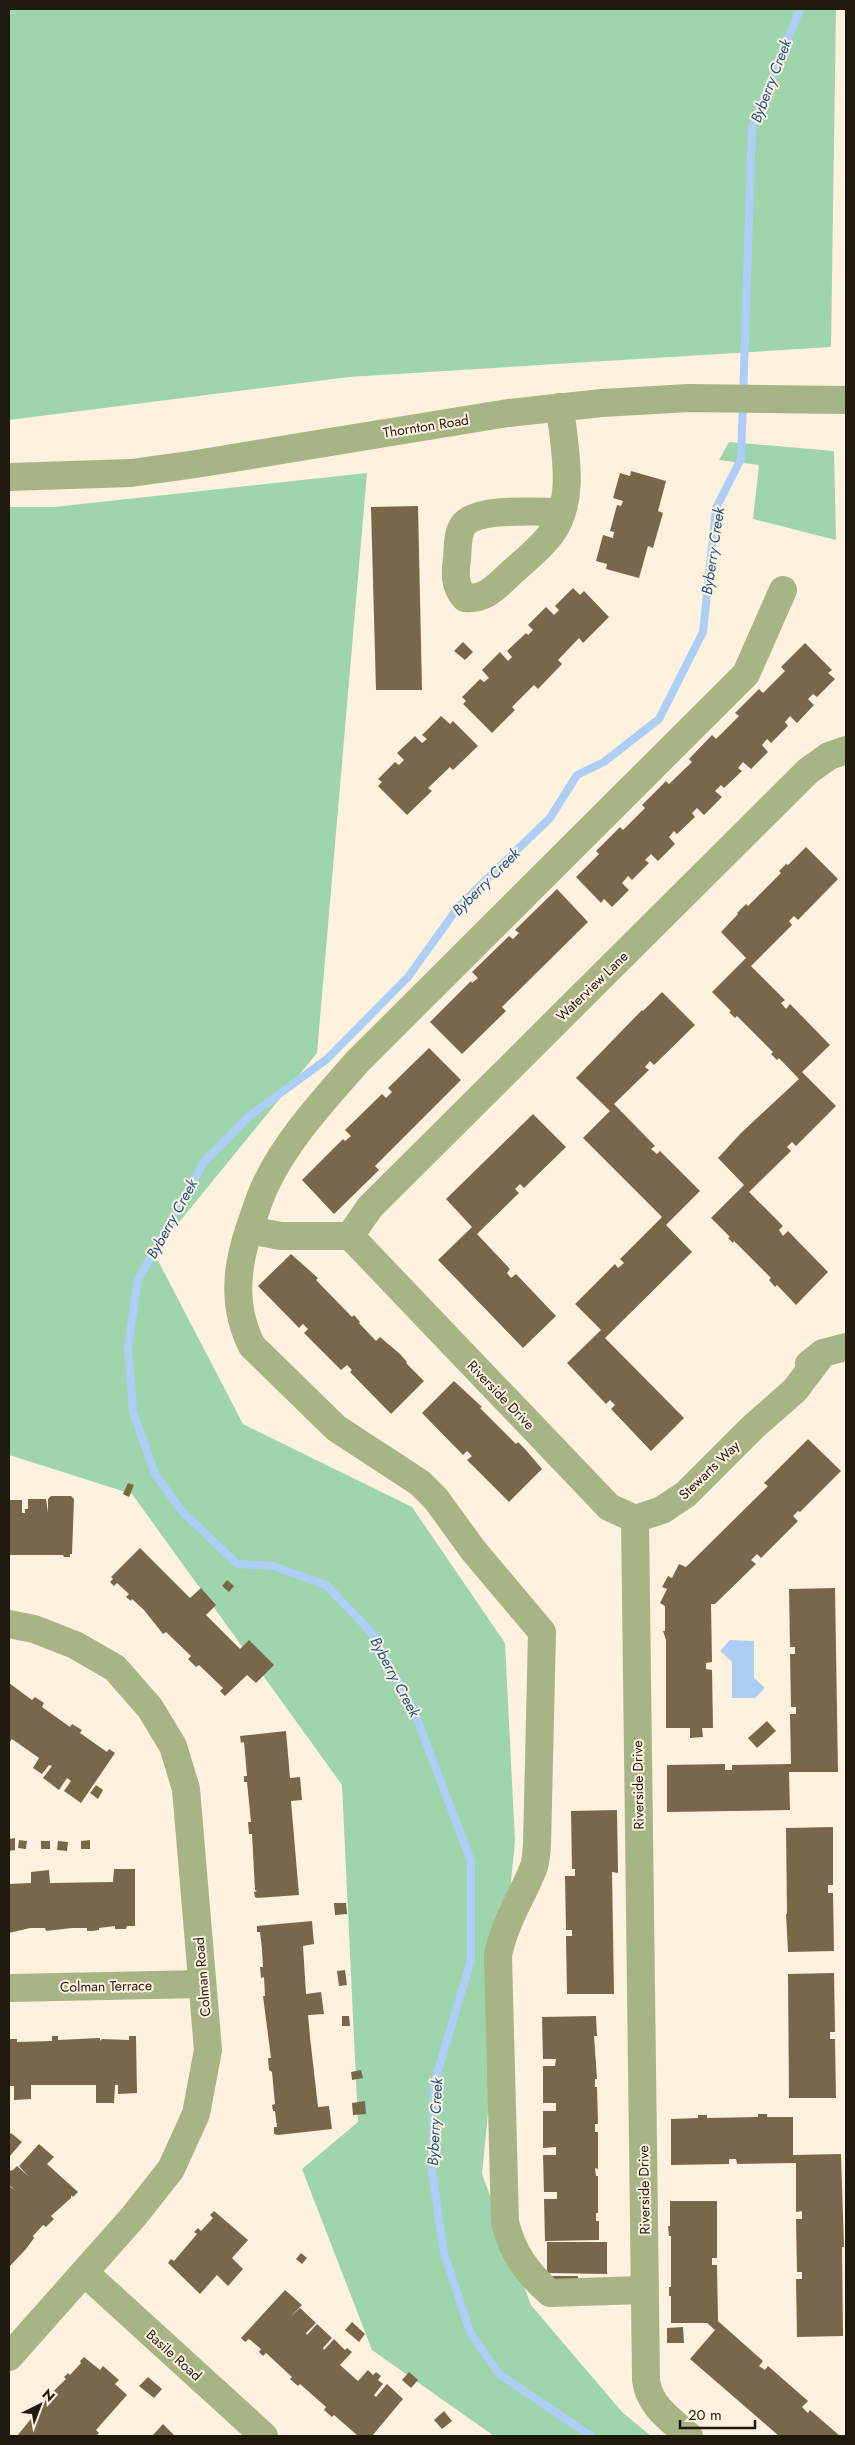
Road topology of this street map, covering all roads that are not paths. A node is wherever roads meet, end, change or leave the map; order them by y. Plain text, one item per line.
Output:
1 (846, 400) edge
2 (560, 407) junction
3 (9, 477) edge
4 (562, 512) dead end
5 (783, 590) dead end
6 (846, 750) edge
7 (249, 1230) junction
8 (350, 1236) junction
9 (835, 1350) edge
10 (635, 1519) junction
11 (9, 1624) edge
12 (202, 1984) junction
13 (9, 1988) edge
14 (85, 2273) junction
15 (643, 2290) junction
16 (9, 2357) edge
17 (264, 2436) edge
18 (689, 2436) edge

1 - 2 street, Thornton Road
2 - 3 street, Thornton Road
2 - 4 street
5 - 7 street
6 - 8 street, Waterview Lane
7 - 8 street
7 - 15 street
8 - 10 street, Riverside Drive
9 - 10 street, Stewarts Way
10 - 15 street, Riverside Drive
11 - 12 street, Colman Road
12 - 13 street, Colman Terrace
12 - 14 street, Colman Road
14 - 16 street, Colman Road
14 - 17 street, Basile Road
15 - 18 street, Riverside Drive

